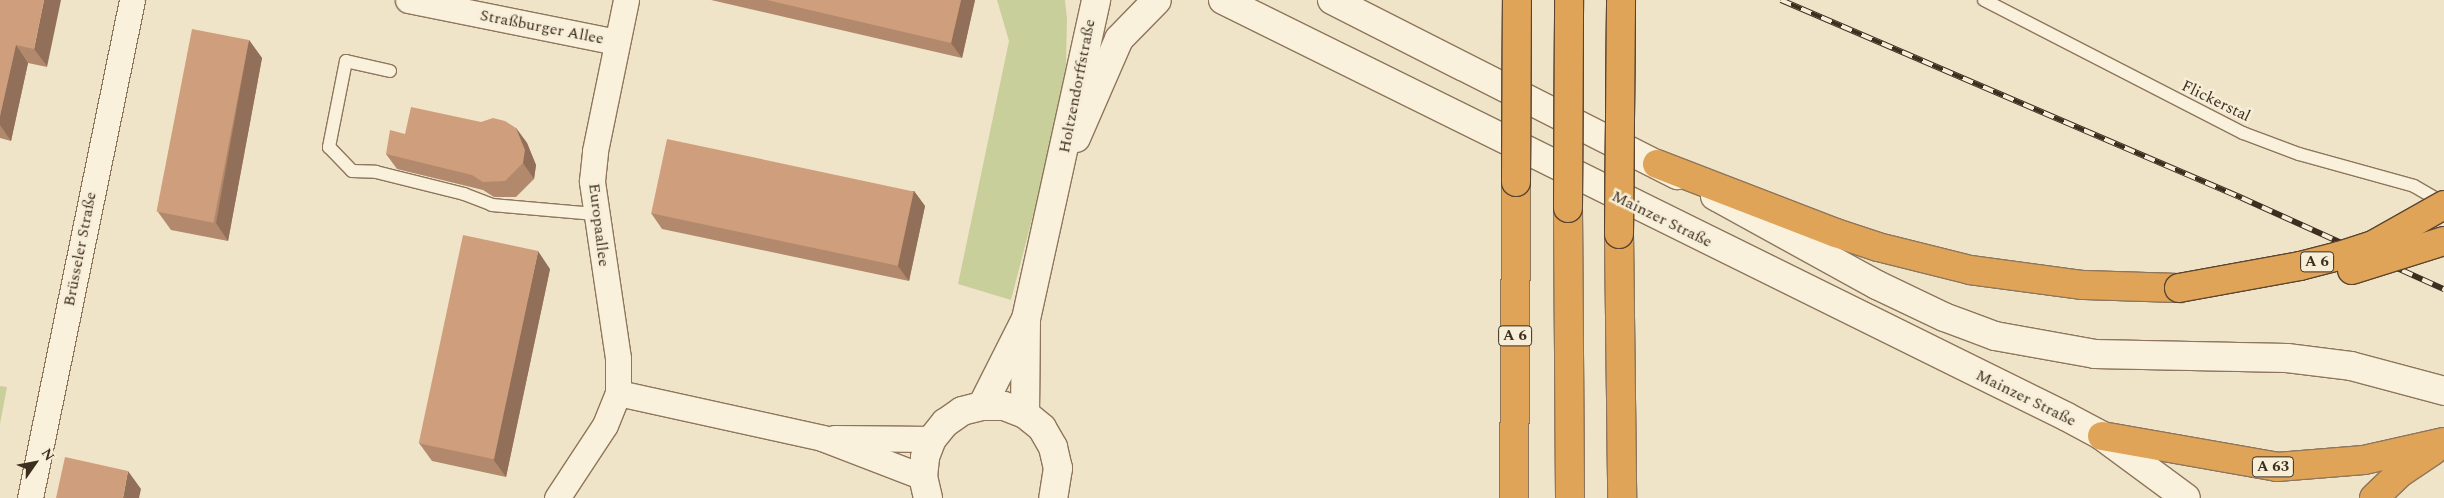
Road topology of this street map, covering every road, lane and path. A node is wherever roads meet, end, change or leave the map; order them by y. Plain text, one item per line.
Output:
1 (132, 0) edge
2 (408, 0) edge
3 (626, 0) edge
4 (1157, 0) edge
5 (1223, 0) edge
6 (1332, 0) edge
7 (1517, 0) edge
8 (1569, 0) edge
9 (1621, 0) edge
10 (1984, 0) edge
11 (1091, 5) edge
12 (617, 42) junction
13 (390, 71) dead end
14 (1657, 164) junction
15 (1060, 173) junction
16 (2444, 204) edge
17 (595, 214) junction
18 (2444, 241) edge
19 (2179, 288) junction
20 (1026, 319) junction
21 (2444, 391) edge
22 (618, 392) junction
23 (982, 406) junction
24 (1025, 414) junction
25 (2102, 436) junction
26 (822, 438) junction
27 (932, 438) junction
28 (2444, 444) edge
29 (926, 487) edge
30 (1514, 496) edge
31 (30, 498) edge
32 (557, 498) edge
33 (1053, 498) edge
34 (1570, 498) edge
35 (1622, 498) edge
36 (2186, 498) edge
37 (2374, 498) edge

1 - 31 street, Brüsseler Straße
2 - 12 street, Straßburger Allee
3 - 12 street, Europaallee
4 - 15 main road, Holtzendorffstraße
5 - 25 main road, Mainzer Straße
6 - 14 main road
7 - 30 highway, A 6, bridge
8 - 34 highway, bridge
9 - 35 highway, bridge
10 - 16 lane, Flickerstal
11 - 15 main road, Holtzendorffstraße
12 - 17 street, Europaallee
13 - 17 lane
14 - 19 highway
14 - 21 main road
15 - 20 main road, Holtzendorffstraße
16 - 19 highway, A 6, bridge
17 - 22 street, Europaallee
18 - 19 highway, A 6, bridge
20 - 23 main road, Holtzendorffstraße
20 - 24 main road, Holtzendorffstraße
22 - 26 street
22 - 32 street, Europaallee
23 - 24 main road
23 - 27 main road
24 - 33 main road
25 - 28 highway, A 63
25 - 36 main road, Mainzer Straße
26 - 27 street
26 - 29 street
27 - 29 main road
28 - 37 highway, A 63

